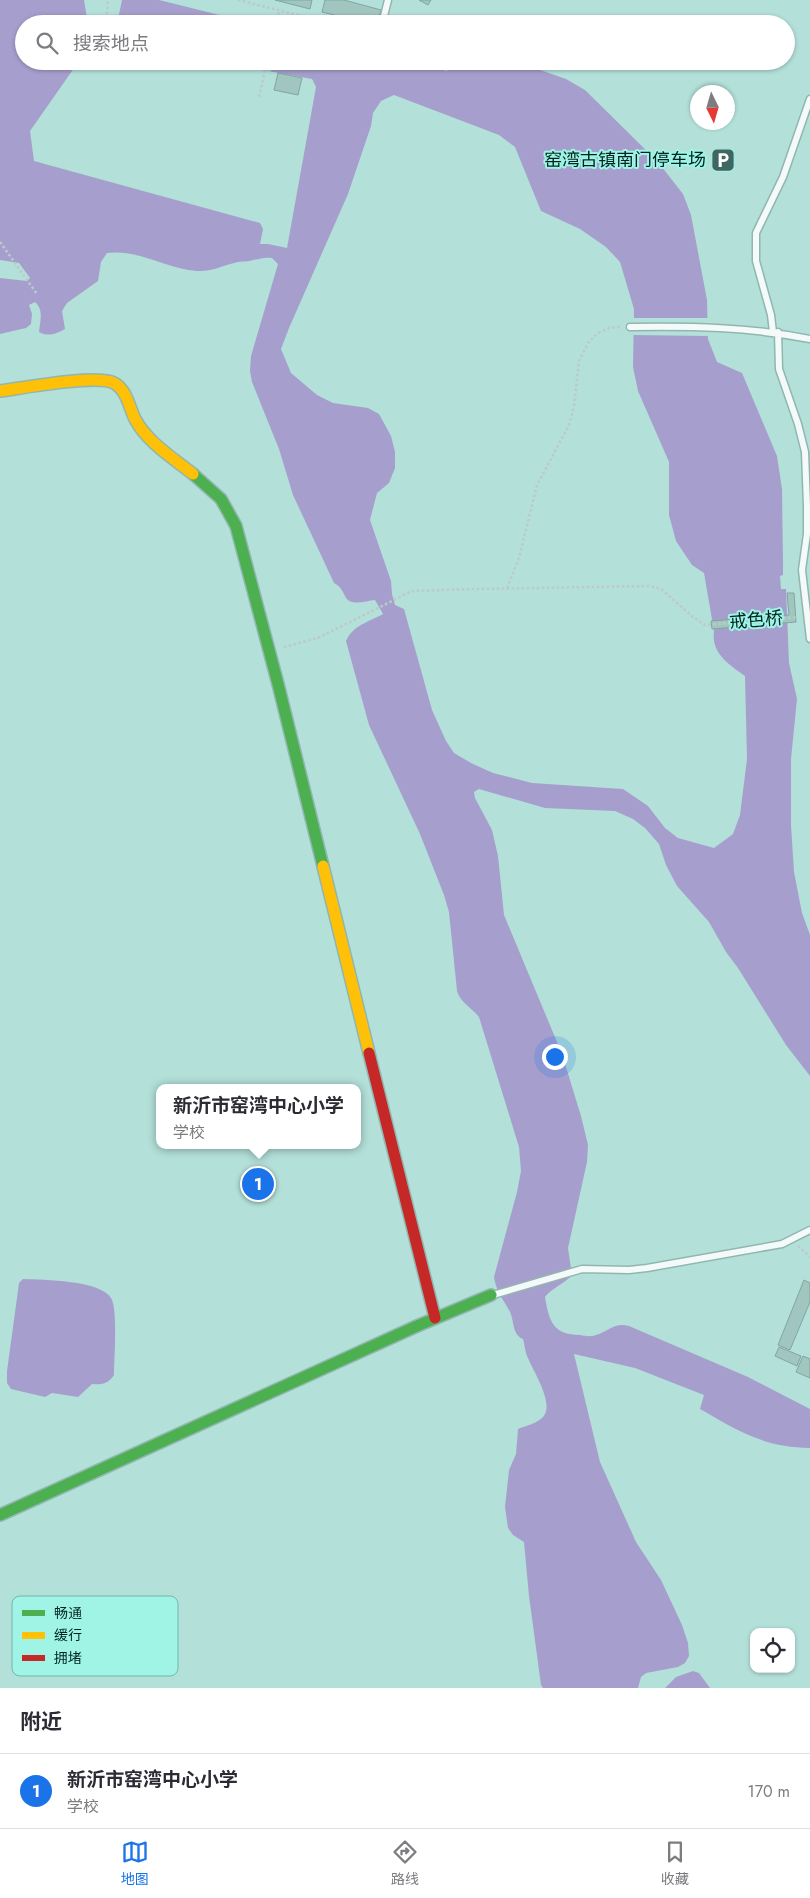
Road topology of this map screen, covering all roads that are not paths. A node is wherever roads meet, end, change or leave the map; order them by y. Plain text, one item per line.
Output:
1 (388, 0) edge
2 (384, 15) edge
3 (810, 99) edge
4 (802, 121) junction
5 (810, 124) edge
6 (630, 327) road end
7 (776, 332) junction
8 (810, 339) edge
9 (0, 391) edge
10 (808, 616) edge
11 (810, 639) edge
12 (810, 1230) edge
13 (492, 1295) joint
14 (435, 1318) junction
15 (0, 1515) edge

1 - 2 lane
3 - 4 lane
4 - 5 lane
4 - 7 lane
6 - 7 lane
7 - 8 lane
7 - 10 lane
9 - 14 street
10 - 11 lane
12 - 13 lane
13 - 14 street
14 - 15 street

